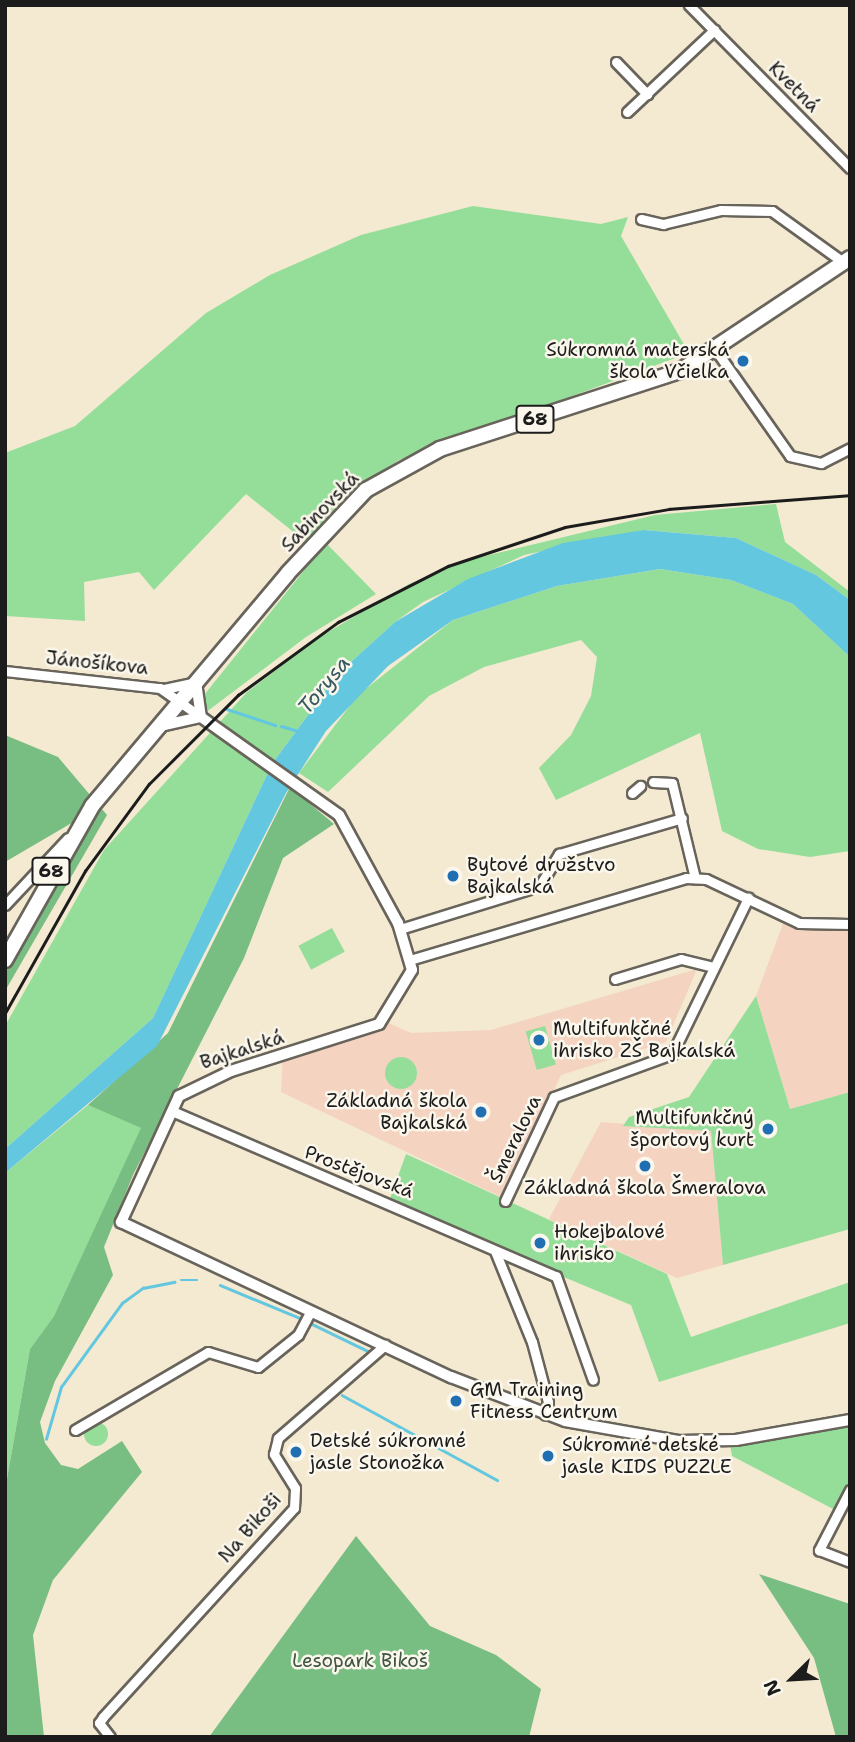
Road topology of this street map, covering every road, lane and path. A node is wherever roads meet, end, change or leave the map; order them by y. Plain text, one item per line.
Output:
1 (689, 5) edge
2 (714, 30) junction
3 (616, 62) dead end
4 (647, 94) junction
5 (627, 112) dead end
6 (850, 168) edge
7 (641, 219) dead end
8 (846, 260) edge
9 (717, 352) junction
10 (850, 448) edge
11 (5, 671) edge
12 (196, 682) junction
13 (164, 689) junction
14 (180, 701) junction
15 (201, 717) junction
16 (156, 728) junction
17 (653, 782) dead end
18 (681, 818) junction
19 (75, 832) junction
20 (695, 878) junction
21 (748, 898) junction
22 (5, 905) edge
23 (850, 924) edge
24 (400, 929) junction
25 (413, 959) junction
26 (5, 961) edge
27 (714, 967) junction
28 (615, 979) dead end
29 (172, 1111) junction
30 (505, 1201) dead end
31 (494, 1250) junction
32 (520, 1261) junction
33 (508, 1270) junction
34 (310, 1311) junction
35 (385, 1345) junction
36 (593, 1380) dead end
37 (545, 1415) junction
38 (850, 1420) edge
39 (75, 1430) dead end
40 (850, 1490) edge
41 (850, 1562) edge
42 (110, 1737) edge

1 - 2 street, Kvetná
2 - 4 street
2 - 6 street, Kvetná
3 - 4 street
4 - 5 street
7 - 8 street
8 - 9 main road, Sabinovská / 68
9 - 10 street
9 - 12 main road, Sabinovská / 68
11 - 13 street, Jánošíkova
12 - 13 street
12 - 14 main road, Sabinovská / 68
12 - 15 street
13 - 14 street, Jánošíkova
14 - 15 street
14 - 16 main road, Sabinovská / 68
15 - 16 street
15 - 24 street
16 - 19 main road, Sabinovská / 68
17 - 18 street
18 - 20 street
18 - 24 street
19 - 22 street
19 - 26 main road, Sabinovská / 68
20 - 21 street
20 - 25 street
21 - 23 street
21 - 27 street, Šmeralova
24 - 25 street
25 - 29 street, Bajkalská
27 - 28 street
27 - 30 street, Šmeralova
29 - 31 street, Prostějovská
29 - 34 street, Bajkalská
31 - 32 street, Prostějovská
31 - 33 street
32 - 33 street
32 - 36 street, Prostějovská
33 - 37 street
34 - 35 street
34 - 39 street
35 - 37 street
35 - 42 street, Na Bikoši
37 - 38 street
40 - 41 street

